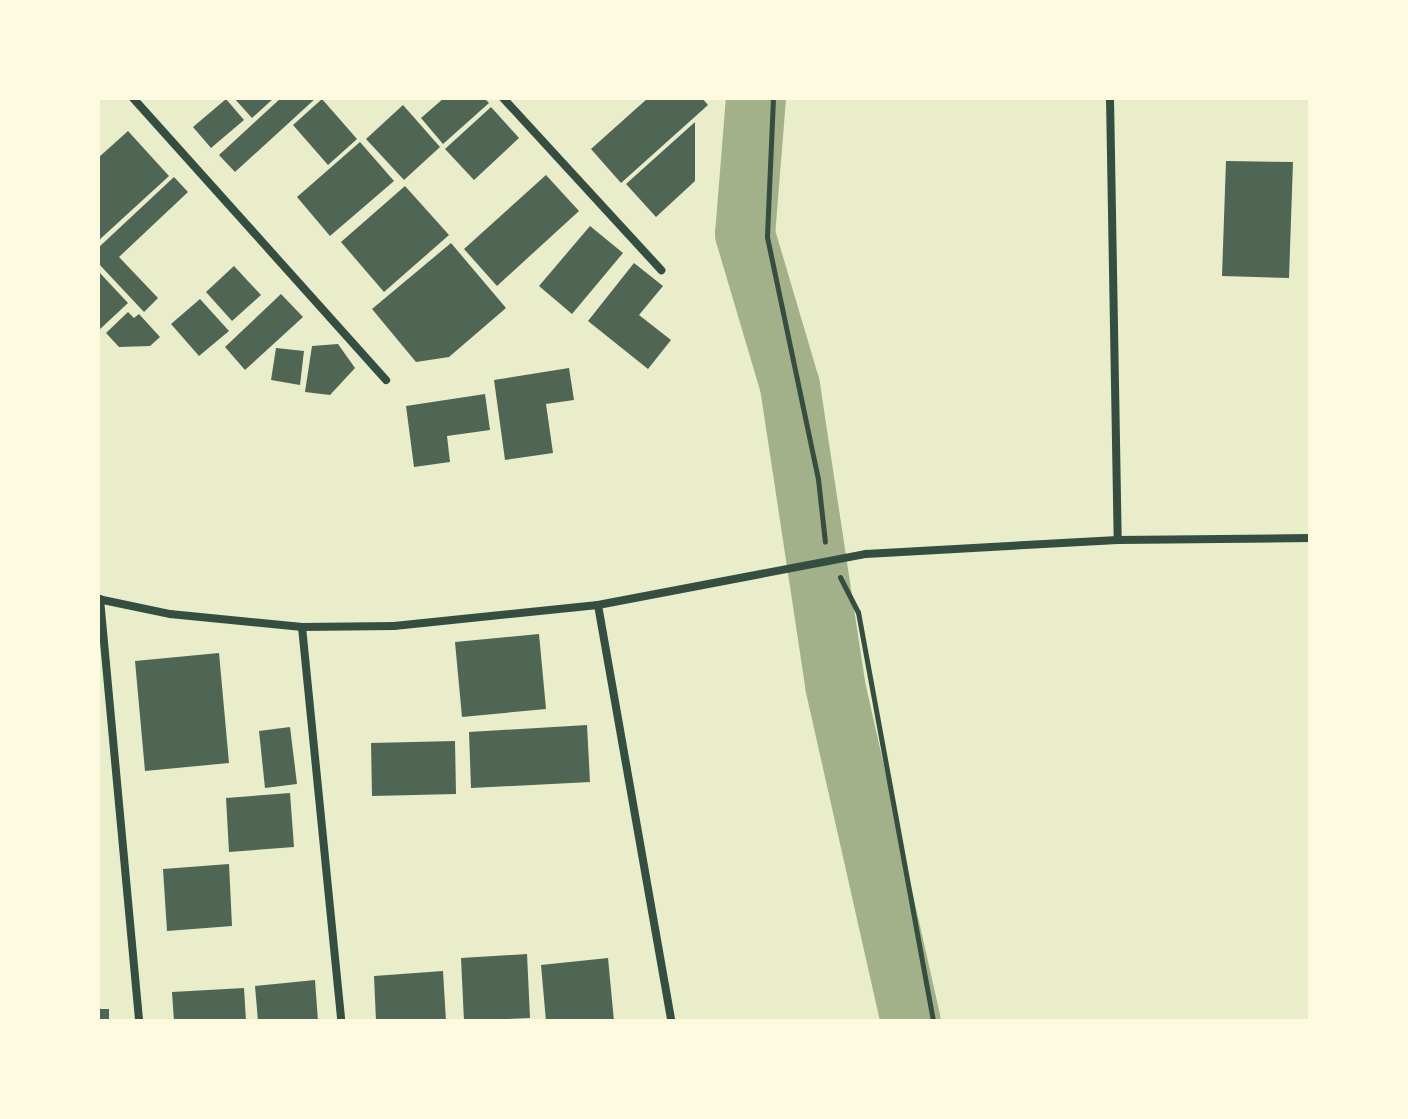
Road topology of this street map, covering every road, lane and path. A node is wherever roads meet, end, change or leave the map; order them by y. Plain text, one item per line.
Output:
1 (133, 98) edge
2 (503, 98) edge
3 (1110, 98) edge
4 (661, 270) dead end
5 (386, 380) dead end
6 (1310, 538) edge
7 (1118, 540) junction
8 (99, 599) edge
9 (598, 605) junction
10 (302, 627) junction
11 (139, 1021) edge
12 (341, 1021) edge
13 (671, 1021) edge

1 - 5 street
2 - 4 street
3 - 7 street
6 - 7 street
7 - 9 street
8 - 10 street
8 - 11 street
9 - 10 street
9 - 13 street
10 - 12 street

